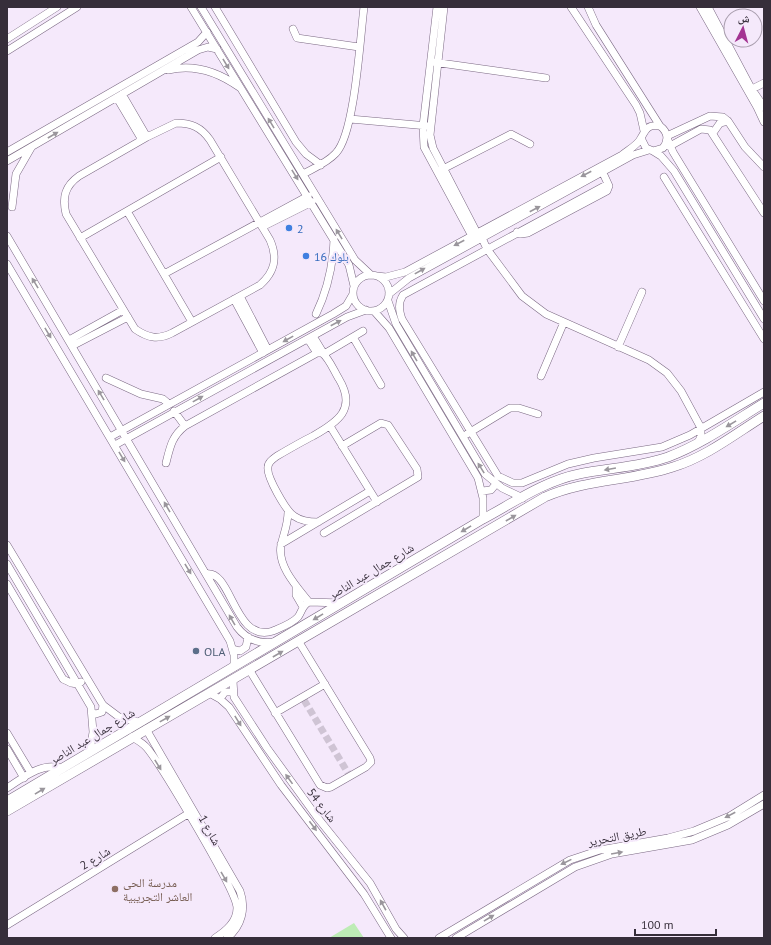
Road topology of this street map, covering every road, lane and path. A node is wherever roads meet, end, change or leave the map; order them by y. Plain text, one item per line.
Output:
1 (58, 7) edge
2 (77, 7) edge
3 (192, 7) edge
4 (202, 7) edge
5 (215, 7) edge
6 (364, 7) edge
7 (437, 7) edge
8 (444, 7) edge
9 (571, 7) edge
10 (588, 7) edge
11 (700, 7) edge
12 (708, 7) edge
13 (293, 29) dead end
14 (207, 32) junction
15 (7, 39) edge
16 (359, 47) junction
17 (217, 49) junction
18 (7, 51) edge
19 (433, 62) junction
20 (162, 72) junction
21 (546, 78) dead end
22 (764, 83) edge
23 (764, 88) edge
24 (241, 89) junction
25 (754, 94) junction
26 (120, 96) junction
27 (764, 107) edge
28 (350, 119) junction
29 (728, 121) junction
30 (764, 122) edge
31 (427, 126) junction
32 (660, 126) junction
33 (684, 128) junction
34 (714, 133) junction
35 (642, 134) junction
36 (688, 136) junction
37 (144, 139) junction
38 (277, 140) junction
39 (668, 140) junction
40 (530, 144) dead end
41 (32, 146) junction
42 (651, 151) junction
43 (7, 152) edge
44 (221, 157) junction
45 (7, 161) edge
46 (321, 165) junction
47 (764, 167) edge
48 (441, 170) junction
49 (603, 173) junction
50 (302, 174) junction
51 (664, 177) dead end
52 (310, 199) junction
53 (691, 199) junction
54 (682, 205) junction
55 (12, 207) dead end
56 (127, 211) junction
57 (764, 213) edge
58 (261, 224) junction
59 (7, 236) edge
60 (477, 237) junction
61 (80, 238) junction
62 (334, 239) junction
63 (487, 249) junction
64 (7, 264) edge
65 (164, 274) junction
66 (374, 276) junction
67 (354, 286) junction
68 (642, 292) dead end
69 (353, 294) junction
70 (388, 297) junction
71 (237, 298) junction
72 (764, 301) edge
73 (123, 310) junction
74 (366, 310) junction
75 (374, 311) junction
76 (316, 314) dead end
77 (762, 316) edge
78 (128, 317) junction
79 (751, 318) junction
80 (192, 322) junction
81 (564, 322) junction
82 (363, 331) dead end
83 (310, 337) junction
84 (353, 337) junction
85 (764, 339) edge
86 (70, 343) junction
87 (618, 347) junction
88 (266, 351) junction
89 (320, 353) junction
90 (542, 376) dead end
91 (106, 378) dead end
92 (381, 385) dead end
93 (764, 392) edge
94 (169, 404) junction
95 (764, 404) edge
96 (174, 411) junction
97 (153, 413) junction
98 (538, 414) dead end
99 (764, 416) edge
100 (157, 421) junction
101 (185, 426) junction
102 (330, 426) junction
103 (701, 428) junction
104 (122, 430) junction
105 (470, 432) junction
106 (716, 433) junction
107 (110, 437) junction
108 (461, 437) junction
109 (127, 438) junction
110 (698, 442) junction
111 (115, 445) junction
112 (342, 446) junction
113 (166, 463) dead end
114 (496, 484) junction
115 (370, 491) junction
116 (482, 491) junction
117 (523, 498) junction
118 (377, 502) junction
119 (344, 507) junction
120 (288, 512) junction
121 (350, 518) junction
122 (483, 519) junction
123 (318, 522) junction
124 (324, 533) dead end
125 (281, 544) junction
126 (7, 545) edge
127 (410, 562) junction
128 (7, 564) edge
129 (392, 573) junction
130 (416, 573) junction
131 (206, 574) junction
132 (400, 583) junction
133 (7, 584) edge
134 (342, 603) junction
135 (306, 605) junction
136 (61, 637) junction
137 (248, 637) junction
138 (53, 642) junction
139 (276, 642) junction
140 (300, 642) junction
141 (233, 649) junction
142 (234, 667) junction
143 (250, 671) junction
144 (86, 679) junction
145 (232, 681) junction
146 (78, 684) junction
147 (325, 684) junction
148 (232, 692) junction
149 (211, 694) junction
150 (220, 699) junction
151 (103, 705) junction
152 (92, 713) junction
153 (275, 713) junction
154 (138, 722) junction
155 (146, 729) junction
156 (7, 733) edge
157 (132, 737) junction
158 (7, 749) edge
159 (90, 751) junction
160 (61, 768) junction
161 (32, 774) junction
162 (24, 778) junction
163 (7, 788) edge
164 (764, 795) edge
165 (7, 801) edge
166 (764, 804) edge
167 (7, 811) edge
168 (191, 812) junction
169 (7, 925) edge
170 (215, 938) edge
171 (227, 938) edge
172 (391, 938) edge
173 (404, 938) edge
174 (439, 938) edge
175 (456, 938) edge

1 - 15 street
2 - 18 street
3 - 14 street
38 -> 4 street
5 - 46 street
6 - 16 street
7 - 19 street
8 - 19 street
9 - 35 street
10 - 32 street
11 - 25 street
12 - 25 street
13 - 16 street
14 - 17 street
14 - 43 street
16 - 28 street
17 - 20 street
17 -> 24 street
19 - 21 street
19 - 31 street
20 - 24 street
20 - 26 street
22 - 25 street
23 - 25 street
24 - 38 street
25 - 27 street
25 - 30 street
26 - 37 street
41 -> 26 street
28 - 31 street
28 - 46 street
29 - 33 street
29 - 34 street
29 - 47 street
31 - 48 street
32 - 35 street
32 - 39 street
33 - 36 street
33 - 39 street
34 - 36 street
34 - 57 street
35 - 42 street
35 -> 60 street
36 - 39 street
37 - 44 street
37 - 61 street
38 - 50 street
38 -> 52 street
39 - 42 street
39 - 72 street
40 - 48 street
41 - 45 street
41 - 55 street
42 - 49 street
42 - 53 street
44 - 56 street
44 - 58 street
46 - 50 street
48 - 60 street
60 -> 49 street
49 - 63 street
66 -> 50 street
51 - 54 street
52 - 58 street
52 - 62 street
53 - 54 street
53 - 77 street
54 - 79 street
56 - 61 street
56 - 65 street
58 - 65 street
58 - 71 street
86 -> 59 street
60 - 63 street
60 -> 66 street
70 -> 60 street
61 - 73 street
62 - 67 street
62 - 76 street
63 - 81 street
63 - 105 street
64 -> 107 street
65 - 80 street
66 - 67 street
66 - 70 street
67 - 69 street
68 - 87 street
69 - 74 street
69 -> 88 street
70 - 75 street
108 -> 70 street
71 - 80 street
71 - 88 street
73 - 78 street
73 - 86 street
74 - 75 street
83 -> 74 street
75 - 116 street
77 - 79 street
78 - 80 street
78 - 86 street
79 - 85 street
81 - 87 street
81 - 90 street
82 - 84 street
83 - 89 street
96 -> 83 street
84 - 89 street
84 - 92 street
104 -> 86 street
87 - 103 street
88 - 94 street
89 - 101 street
89 - 102 street
91 - 94 street
93 - 103 street
94 - 97 street
95 -> 106 main road, شارع جمال عبد الناصر
96 - 100 street
96 - 101 street
97 - 100 street
97 - 104 street
98 - 105 street
130 -> 99 main road, شارع جمال عبد الناصر
100 - 109 street
101 - 113 street
102 - 112 street
102 - 120 street
103 - 105 street
103 - 106 street
103 - 110 street
104 - 107 street
104 - 109 street
105 - 108 street
106 - 110 main road, شارع جمال عبد الناصر
107 - 111 street
114 -> 108 street
109 - 111 street
131 -> 109 street
110 -> 117 main road, شارع جمال عبد الناصر
111 -> 141 street
112 - 115 street
112 - 118 street
114 - 116 street
114 - 117 street
115 - 118 street
115 - 119 street
116 - 122 street
117 - 122 main road, شارع جمال عبد الناصر
118 - 121 street
119 - 121 street
119 - 123 street
120 - 123 street
120 - 125 street
121 - 124 street
122 -> 127 main road, شارع جمال عبد الناصر
123 - 125 street
125 - 135 street
126 - 136 street
127 - 129 main road, شارع جمال عبد الناصر
127 - 130 main road
128 - 138 street
129 - 132 main road
129 - 134 main road, شارع جمال عبد الناصر
130 - 132 main road, شارع جمال عبد الناصر
131 - 135 street
137 -> 131 street
132 - 140 main road, شارع جمال عبد الناصر
133 - 146 street
134 - 135 street
134 -> 139 main road, شارع جمال عبد الناصر
136 - 138 street
136 - 144 street
137 - 139 street
137 - 141 street
138 - 146 street
139 - 142 main road, شارع جمال عبد الناصر
143 -> 140 main road, شارع جمال عبد الناصر
140 - 147 street
141 - 142 street
142 - 154 main road, شارع جمال عبد الناصر
143 - 145 main road, شارع جمال عبد الناصر
143 - 153 street
144 - 146 street
144 - 151 street
145 - 148 street
145 - 149 main road, شارع جمال عبد الناصر
146 - 152 street
147 - 153 street
147 - 153 street
148 - 150 street
173 -> 148 street, شارع 54
149 - 150 street, شارع 54
155 -> 149 main road, شارع جمال عبد الناصر
150 -> 172 street, شارع 54
151 - 152 street
151 - 154 street
152 - 159 street
154 - 159 main road, شارع جمال عبد الناصر
155 - 157 main road, شارع جمال عبد الناصر
155 - 168 street, شارع 1
156 - 161 street
167 -> 157 main road, شارع جمال عبد الناصر
157 -> 168 street, شارع 1
158 - 162 street
159 - 160 main road, شارع جمال عبد الناصر
160 - 161 street
160 - 165 main road, شارع جمال عبد الناصر
161 - 162 street
162 - 163 street
164 -> 174 street, طريق التحرير
175 -> 166 street, طريق التحرير
168 - 169 street, شارع 2
168 -> 170 street, شارع 1
168 - 171 street, شارع 1

